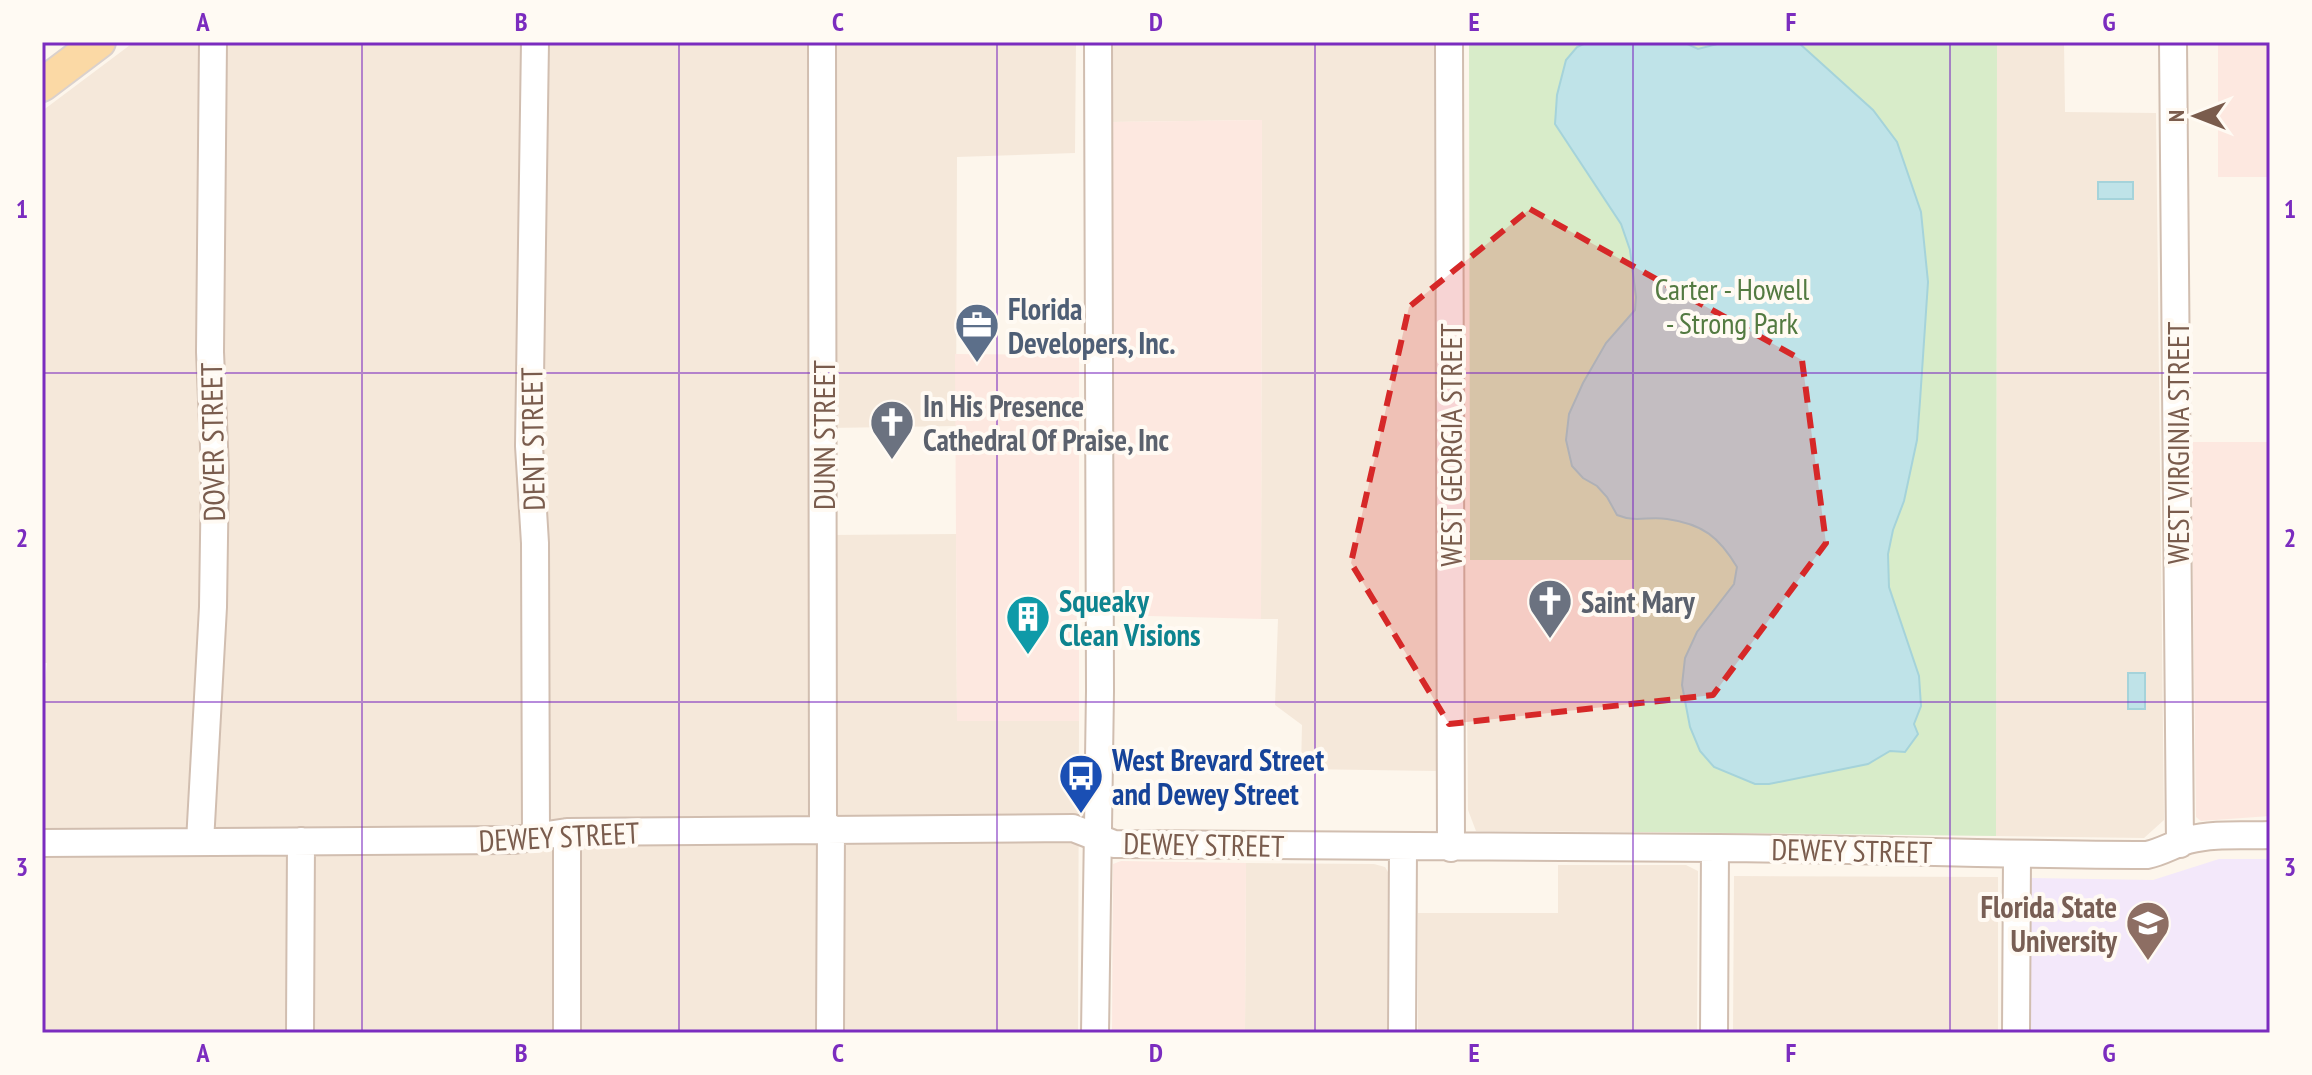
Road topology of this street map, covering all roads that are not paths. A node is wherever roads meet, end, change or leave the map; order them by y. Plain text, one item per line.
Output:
1 (99, 42) edge
2 (213, 42) edge
3 (535, 42) edge
4 (822, 42) edge
5 (1098, 42) edge
6 (1449, 42) edge
7 (2173, 42) edge
8 (42, 85) edge
9 (827, 828) junction
10 (567, 832) junction
11 (536, 835) junction
12 (2270, 835) edge
13 (1096, 836) junction
14 (301, 841) junction
15 (200, 842) junction
16 (42, 843) edge
17 (2180, 844) junction
18 (1403, 847) junction
19 (1451, 848) junction
20 (1715, 848) junction
21 (2017, 856) junction
22 (300, 1033) edge
23 (567, 1033) edge
24 (830, 1033) edge
25 (1095, 1033) edge
26 (1402, 1033) edge
27 (1714, 1033) edge
28 (2016, 1033) edge

1 - 8 main road
2 - 15 street, DOVER STREET
3 - 11 street, DENT STREET
4 - 9 street, DUNN STREET
5 - 13 street
6 - 19 street, WEST GEORGIA STREET
7 - 17 street, WEST VIRGINIA STREET
9 - 10 street, DEWEY STREET
9 - 13 street, DEWEY STREET
9 - 24 street, DUNN STREET
10 - 11 street, DEWEY STREET
10 - 23 street
11 - 14 street, DEWEY STREET
12 - 17 street, DEWEY STREET
13 - 18 street, DEWEY STREET
13 - 25 street
14 - 15 street, DEWEY STREET
14 - 22 street
15 - 16 street, DEWEY STREET
17 - 21 street, DEWEY STREET
18 - 19 street, DEWEY STREET
18 - 26 street
19 - 20 street, DEWEY STREET
20 - 21 street, DEWEY STREET
20 - 27 street
21 - 28 street

